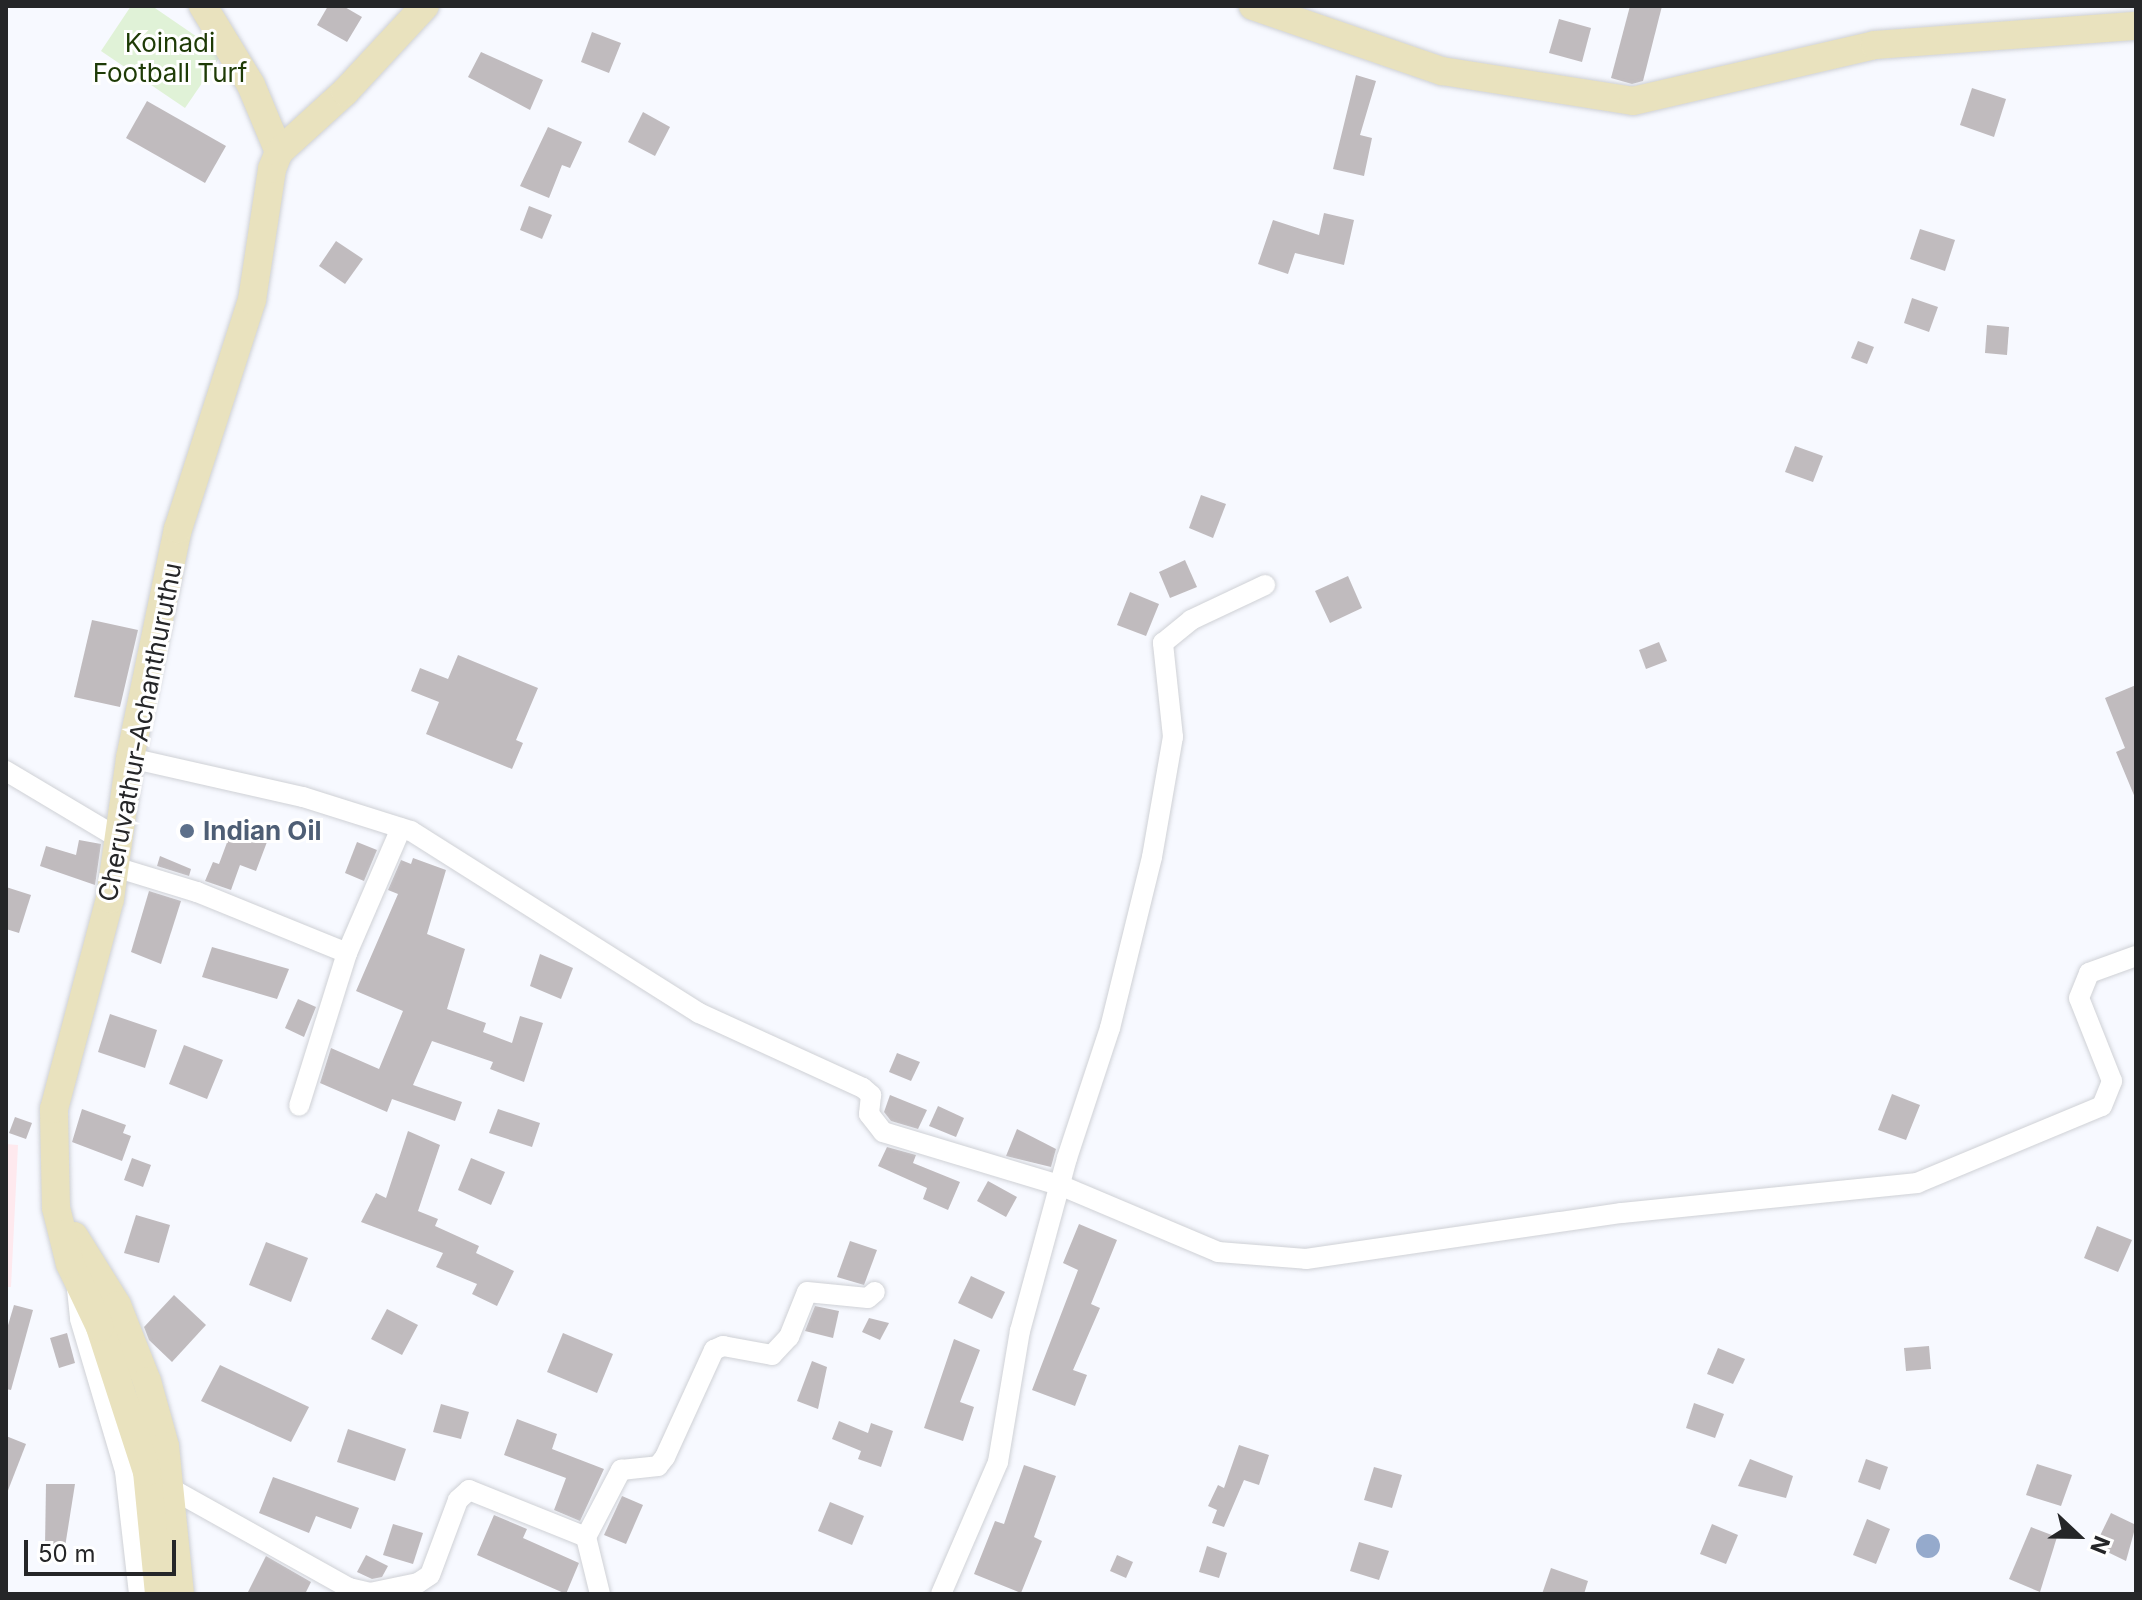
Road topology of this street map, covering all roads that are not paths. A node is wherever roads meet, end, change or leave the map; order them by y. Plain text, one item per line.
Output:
1 (203, 6) edge
2 (425, 6) edge
3 (1253, 6) edge
4 (2136, 26) edge
5 (279, 152) junction
6 (1265, 585) dead end
7 (130, 758) junction
8 (6, 771) edge
9 (401, 828) junction
10 (118, 853) junction
11 (347, 953) junction
12 (2136, 956) edge
13 (299, 1106) dead end
14 (1062, 1186) junction
15 (56, 1208) junction
16 (76, 1277) junction
17 (875, 1292) dead end
18 (170, 1488) junction
19 (586, 1537) junction
20 (139, 1594) edge
21 (159, 1594) edge
22 (180, 1594) edge
23 (600, 1594) edge
24 (941, 1594) edge

1 - 5 main road
2 - 5 main road
3 - 4 main road
5 - 7 main road, Cheruvathur-Achanthuruthu
6 - 14 street
7 - 9 street
7 - 10 main road, Cheruvathur-Achanthuruthu
8 - 10 street
9 - 11 street
9 - 14 street
10 - 11 street
10 - 15 main road, Cheruvathur-Achanthuruthu
11 - 13 street
12 - 14 street
14 - 24 street
15 - 16 main road, Cheruvathur-Achanthuruthu
15 - 18 main road
16 - 20 street
16 - 21 main road, Cheruvathur-Achanthuruthu
17 - 19 street
18 - 19 street
18 - 22 main road
19 - 23 street

